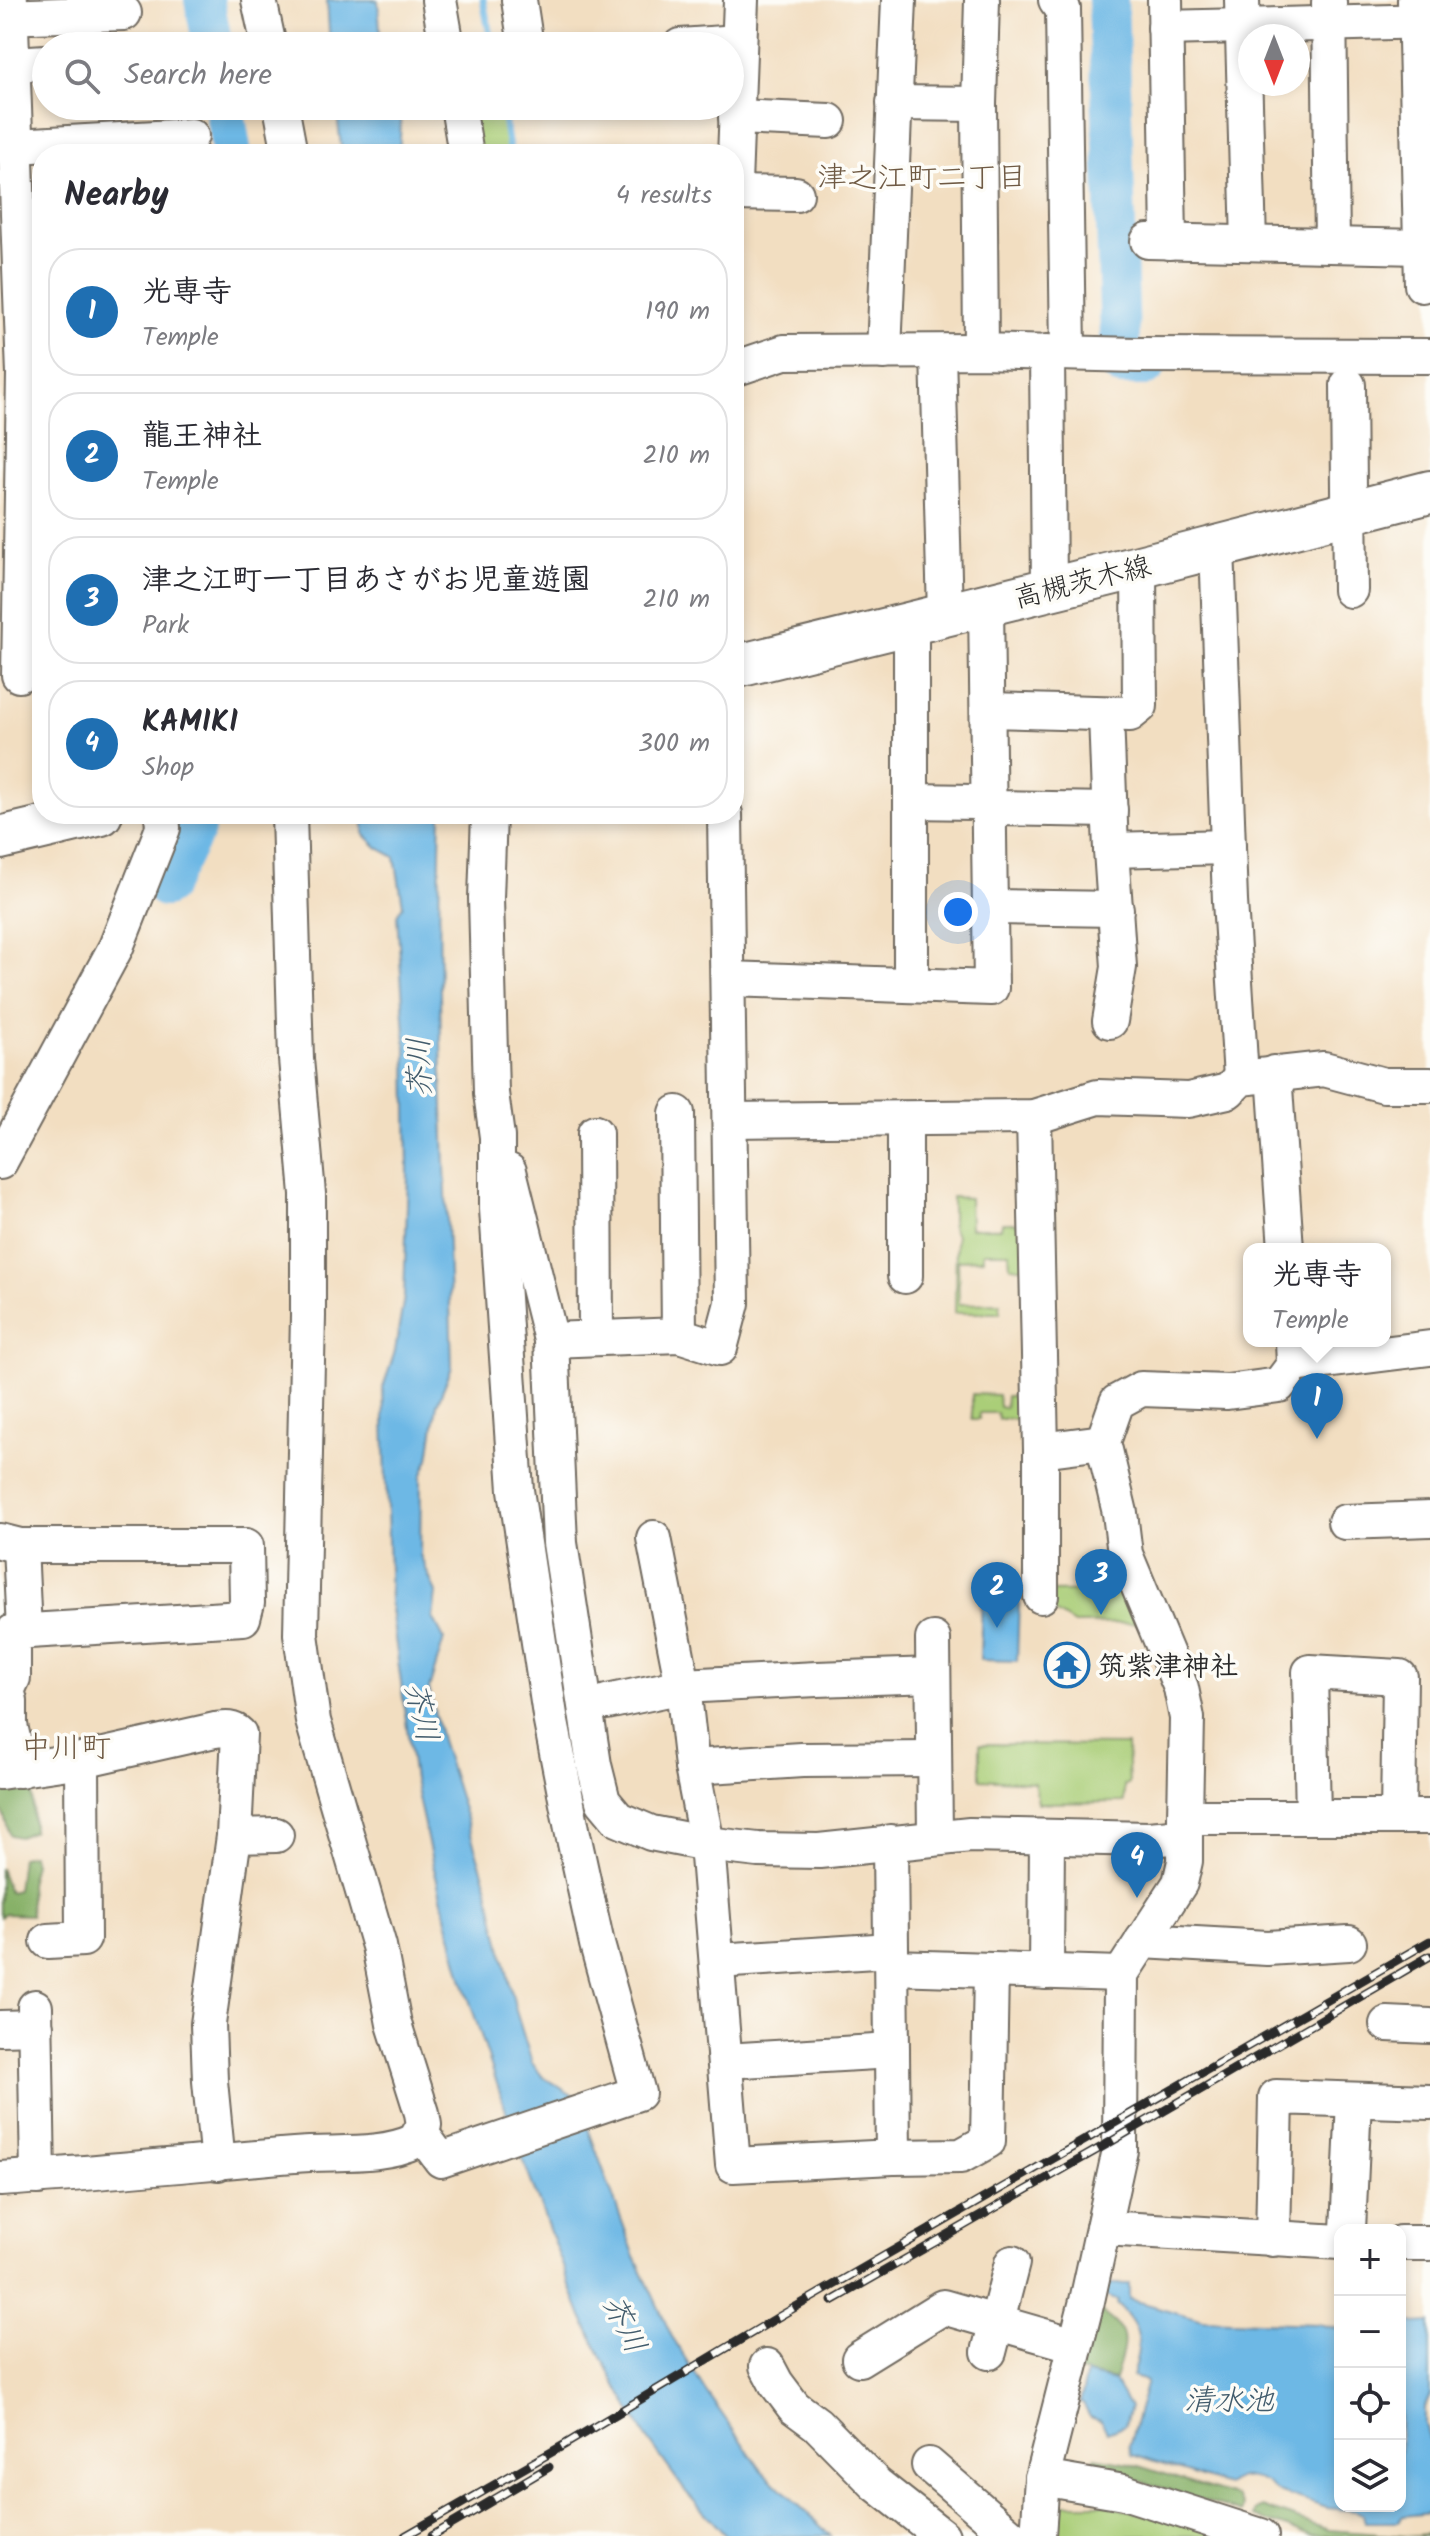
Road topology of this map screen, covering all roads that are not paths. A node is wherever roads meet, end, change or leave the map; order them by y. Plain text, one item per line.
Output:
1 (259, 0) edge
2 (439, 0) edge
3 (519, 0) edge
4 (741, 0) edge
5 (899, 0) edge
6 (982, 0) edge
7 (1056, 0) edge
8 (7, 11) edge
9 (1330, 12) edge
10 (124, 13) dead end
11 (1243, 13) edge
12 (1165, 14) edge
13 (1420, 14) edge
14 (266, 32) edge
15 (445, 32) edge
16 (524, 32) edge
17 (739, 32) edge
18 (29, 63) edge
19 (894, 103) junction
20 (979, 104) junction
21 (744, 117) edge
22 (1424, 118) edge
23 (284, 120) edge
24 (460, 120) edge
25 (736, 120) edge
26 (829, 121) dead end
27 (191, 136) dead end
28 (51, 144) edge
29 (288, 144) edge
30 (464, 144) edge
31 (735, 144) edge
32 (32, 145) edge
33 (16, 146) junction
34 (744, 193) edge
35 (796, 194) dead end
36 (30, 220) edge
37 (1249, 243) junction
38 (1332, 245) junction
39 (1421, 247) junction
40 (1422, 285) dead end
41 (32, 313) edge
42 (981, 351) junction
43 (884, 352) junction
44 (938, 352) junction
45 (1058, 352) junction
46 (1430, 356) edge
47 (744, 366) edge
48 (22, 375) edge
49 (1348, 385) dead end
50 (1430, 492) edge
51 (1349, 513) junction
52 (20, 546) edge
53 (1217, 547) junction
54 (1139, 567) junction
55 (1049, 589) junction
56 (1350, 590) dead end
57 (986, 604) junction
58 (928, 619) junction
59 (744, 665) edge
60 (20, 675) edge
61 (988, 710) junction
62 (1106, 715) junction
63 (911, 801) junction
64 (990, 808) junction
65 (1110, 810) junction
66 (59, 824) edge
67 (163, 824) edge
68 (289, 824) edge
69 (489, 824) edge
70 (725, 824) edge
71 (0, 838) edge
72 (1228, 847) junction
73 (1111, 850) junction
74 (991, 907) junction
75 (1116, 909) junction
76 (728, 979) junction
77 (911, 985) junction
78 (1110, 1021) dead end
79 (1257, 1075) junction
80 (1430, 1085) edge
81 (731, 1116) junction
82 (1034, 1117) junction
83 (905, 1119) junction
84 (595, 1133) dead end
85 (497, 1137) junction
86 (0, 1162) edge
87 (1285, 1243) edge
88 (905, 1276) dead end
89 (679, 1335) junction
90 (596, 1338) junction
91 (551, 1340) junction
92 (1430, 1348) edge
93 (1294, 1353) edge
94 (1103, 1442) junction
95 (1041, 1450) junction
96 (1430, 1519) edge
97 (1345, 1522) dead end
98 (654, 1538) dead end
99 (10, 1543) edge
100 (1041, 1596) dead end
101 (24, 1631) junction
102 (933, 1639) dead end
103 (933, 1675) junction
104 (683, 1686) junction
105 (3, 1690) edge
106 (607, 1702) dead end
107 (933, 1759) junction
108 (82, 1760) junction
109 (692, 1767) junction
110 (10, 1771) edge
111 (1313, 1817) junction
112 (1414, 1817) edge
113 (1184, 1826) junction
114 (651, 1833) junction
115 (573, 1834) junction
116 (276, 1835) dead end
117 (234, 1836) junction
118 (935, 1837) junction
119 (1047, 1838) junction
120 (890, 1842) junction
121 (707, 1844) junction
122 (48, 1941) dead end
123 (1142, 1941) junction
124 (1349, 1943) dead end
125 (891, 1958) junction
126 (717, 1961) junction
127 (991, 1970) junction
128 (1046, 1972) junction
129 (1121, 1974) junction
130 (1387, 2024) dead end
131 (1430, 2026) edge
132 (0, 2028) edge
133 (892, 2051) junction
134 (725, 2061) junction
135 (1354, 2100) junction
136 (1430, 2102) edge
137 (421, 2133) junction
138 (893, 2157) junction
139 (218, 2163) junction
140 (38, 2177) junction
141 (0, 2179) edge
142 (1348, 2224) edge
143 (1103, 2228) junction
144 (1273, 2239) junction
145 (1334, 2242) edge
146 (1406, 2243) edge
147 (1430, 2243) edge
148 (1012, 2263) dead end
149 (992, 2337) junction
150 (1075, 2345) junction
151 (875, 2358) dead end
152 (767, 2366) dead end
153 (929, 2465) dead end
154 (1042, 2478) junction
155 (942, 2536) edge
156 (1011, 2536) edge
157 (1038, 2536) edge
158 (1261, 2536) edge

1 - 14 street
2 - 15 street
3 - 16 street
4 - 17 street
5 - 19 street
6 - 20 street
7 - 45 street
8 - 10 street
8 - 18 street
9 - 11 street
9 - 13 street
9 - 38 street
11 - 12 street
11 - 37 street
12 - 37 street
13 - 22 street
18 - 33 street
19 - 20 street
19 - 43 street
20 - 42 street
21 - 26 street
22 - 39 street
23 - 29 street
24 - 30 street
25 - 31 street
27 - 28 street
32 - 33 street
33 - 36 street
34 - 35 street
36 - 41 street
37 - 38 street
38 - 39 street
39 - 40 street
41 - 48 street
42 - 44 street
42 - 45 street
43 - 44 street
43 - 47 street
44 - 58 street
45 - 46 street
45 - 55 street
48 - 52 street
49 - 51 street
50 - 51 main road, 高槻茨木線
51 - 53 main road, 高槻茨木線
51 - 56 street
52 - 60 street
53 - 54 main road, 高槻茨木線
53 - 72 street
54 - 55 main road, 高槻茨木線
54 - 62 street
55 - 57 main road, 高槻茨木線
57 - 58 main road, 高槻茨木線
57 - 61 street
58 - 59 main road, 高槻茨木線
58 - 63 street
61 - 62 street
61 - 64 street
62 - 65 street
63 - 64 street
63 - 77 street
64 - 65 street
64 - 74 street
65 - 73 street
66 - 71 main road
67 - 86 street
68 - 137 street
69 - 85 street
70 - 76 street
72 - 73 street
72 - 79 street
73 - 75 street
74 - 75 street
74 - 77 street
75 - 78 street
76 - 77 street
76 - 81 street
79 - 80 street
79 - 82 street
79 - 87 street
81 - 83 street
81 - 89 street
81 - 89 street
82 - 83 street
82 - 95 street
83 - 88 street
84 - 90 street
85 - 91 street
85 - 115 street
89 - 90 street
90 - 91 street
91 - 114 street
92 - 93 street
93 - 94 street
94 - 95 street
94 - 113 street
95 - 100 street
96 - 97 street
98 - 104 street
99 - 101 street
99 - 101 street
101 - 105 street
102 - 103 street
103 - 104 street
103 - 107 street
104 - 106 street
104 - 109 street
105 - 110 street
107 - 109 street
107 - 118 street
108 - 110 street
108 - 117 street
108 - 122 street
109 - 121 street
111 - 112 street
111 - 112 street
111 - 113 street
113 - 119 street
113 - 123 street
114 - 115 street
114 - 121 street
115 - 137 street
116 - 117 street
117 - 139 street
118 - 119 street
118 - 120 street
119 - 128 street
120 - 121 street
120 - 125 street
121 - 126 street
123 - 124 street
123 - 129 street
125 - 126 street
125 - 127 street
125 - 133 street
126 - 134 street
127 - 128 street
127 - 138 street
128 - 129 street
129 - 143 street
130 - 131 street
132 - 140 street
133 - 134 street
133 - 138 street
134 - 138 street
135 - 136 street
135 - 142 street
135 - 144 street
137 - 139 street
139 - 140 street
140 - 141 street
143 - 144 street
143 - 150 street
144 - 145 street
146 - 147 street
148 - 149 street
149 - 150 street
149 - 151 street
150 - 154 street
152 - 155 street
153 - 156 street
154 - 157 street
154 - 158 street

